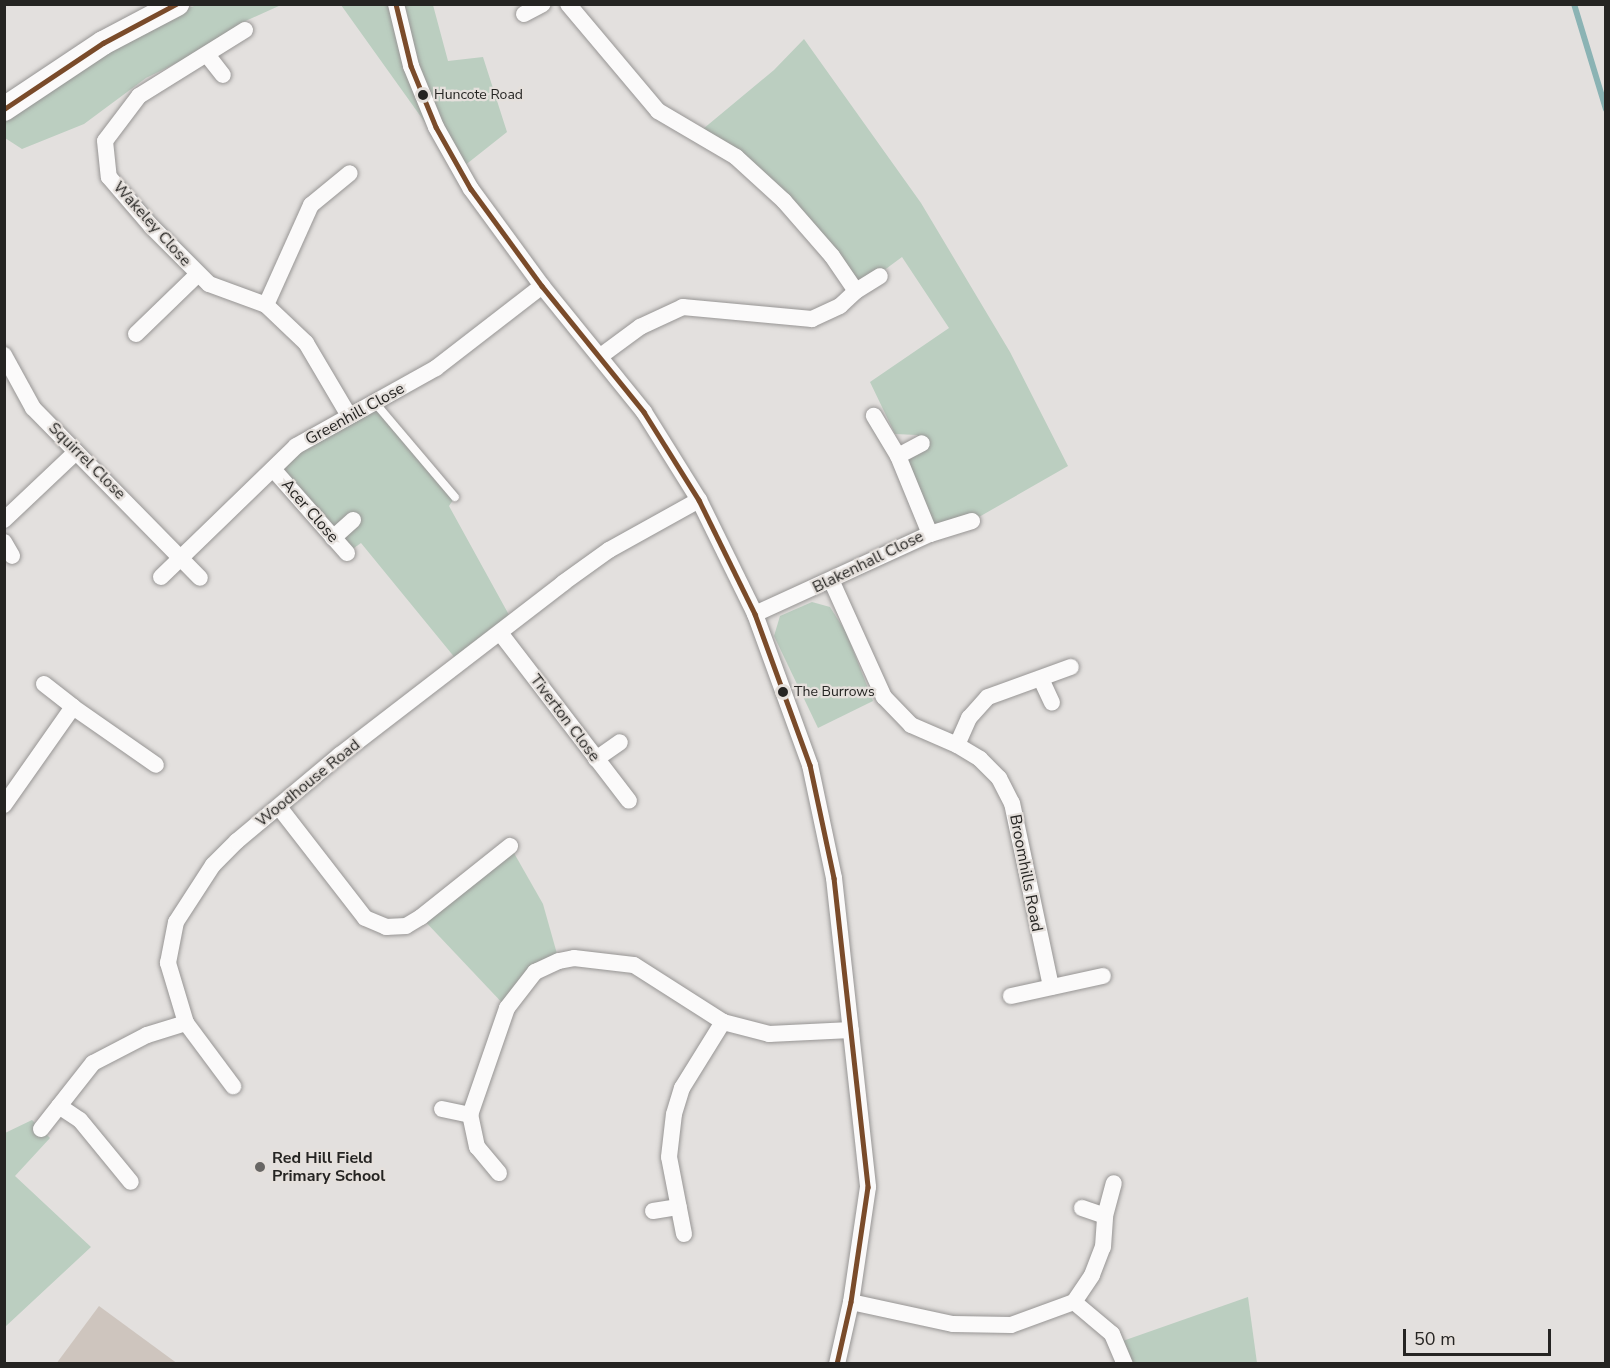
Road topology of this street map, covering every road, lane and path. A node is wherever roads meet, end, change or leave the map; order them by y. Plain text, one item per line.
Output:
1 (177, 4) edge
2 (396, 4) edge
3 (543, 4) edge
4 (568, 4) edge
5 (524, 14) dead end
6 (245, 30) dead end
7 (208, 56) junction
8 (223, 75) dead end
9 (4, 109) edge
10 (350, 173) dead end
11 (198, 274) junction
12 (880, 276) dead end
13 (542, 286) junction
14 (856, 291) junction
15 (266, 305) junction
16 (136, 334) dead end
17 (4, 355) edge
18 (602, 355) junction
19 (376, 404) junction
20 (348, 414) junction
21 (874, 416) dead end
22 (922, 442) dead end
23 (76, 453) junction
24 (898, 456) junction
25 (273, 469) junction
26 (455, 497) dead end
27 (699, 500) junction
28 (4, 520) edge
29 (353, 520) dead end
30 (972, 521) dead end
31 (930, 534) junction
32 (333, 537) junction
33 (347, 553) dead end
34 (182, 558) junction
35 (161, 577) dead end
36 (200, 578) dead end
37 (832, 582) junction
38 (755, 614) junction
39 (501, 634) junction
40 (1071, 667) dead end
41 (1041, 679) junction
42 (44, 684) dead end
43 (1052, 703) dead end
44 (73, 707) junction
45 (620, 742) dead end
46 (957, 745) junction
47 (596, 759) junction
48 (156, 765) dead end
49 (629, 801) dead end
50 (4, 805) edge
51 (279, 807) junction
52 (510, 846) dead end
53 (1103, 976) dead end
54 (1051, 987) junction
55 (1011, 996) dead end
56 (723, 1022) junction
57 (186, 1023) junction
58 (851, 1030) junction
59 (233, 1086) dead end
60 (59, 1106) junction
61 (442, 1109) dead end
62 (470, 1115) junction
63 (41, 1129) dead end
64 (499, 1173) dead end
65 (131, 1182) dead end
66 (1114, 1183) dead end
67 (679, 1207) junction
68 (1082, 1208) dead end
69 (653, 1211) dead end
70 (1105, 1216) junction
71 (684, 1234) dead end
72 (851, 1302) junction
73 (1074, 1302) junction
74 (837, 1364) edge
75 (1125, 1364) edge

1 - 9 street
2 - 13 street
3 - 5 street
4 - 14 street
6 - 7 street, Wakeley Close
7 - 8 street
7 - 11 street, Wakeley Close
10 - 15 street
11 - 15 street, Wakeley Close
11 - 16 street
12 - 14 street
13 - 18 street
13 - 19 street, Greenhill Close
14 - 18 street
15 - 20 street, Wakeley Close
17 - 23 street, Squirrel Close
18 - 27 street
19 - 20 street, Greenhill Close
19 - 26 lane
20 - 25 street, Greenhill Close
21 - 24 street, Blakenhall Close
22 - 24 street
23 - 28 street
23 - 34 street, Squirrel Close
24 - 31 street, Blakenhall Close
25 - 32 street, Acer Close
25 - 34 street, Greenhill Close
27 - 38 street
27 - 39 street, Woodhouse Road
29 - 32 street
30 - 31 street
31 - 37 street, Blakenhall Close
32 - 33 street, Acer Close
34 - 35 street, Greenhill Close
34 - 36 street, Squirrel Close
37 - 38 street, Blakenhall Close
37 - 46 street, Broomhills Road
38 - 58 street
39 - 47 street, Tiverton Close
39 - 51 street, Woodhouse Road
40 - 41 street
41 - 43 street
41 - 46 street
42 - 44 street
44 - 48 street
44 - 50 street
45 - 47 street
46 - 54 street, Broomhills Road
47 - 49 street, Tiverton Close
51 - 52 street
51 - 57 street, Woodhouse Road
53 - 54 street
54 - 55 street
56 - 58 street
56 - 62 street
56 - 67 street
57 - 59 street
57 - 60 street
58 - 72 street
60 - 63 street
60 - 65 street
61 - 62 street
62 - 64 street
66 - 70 street
67 - 69 street
67 - 71 street
68 - 70 street
70 - 73 street
72 - 73 street
72 - 74 street
73 - 75 street

